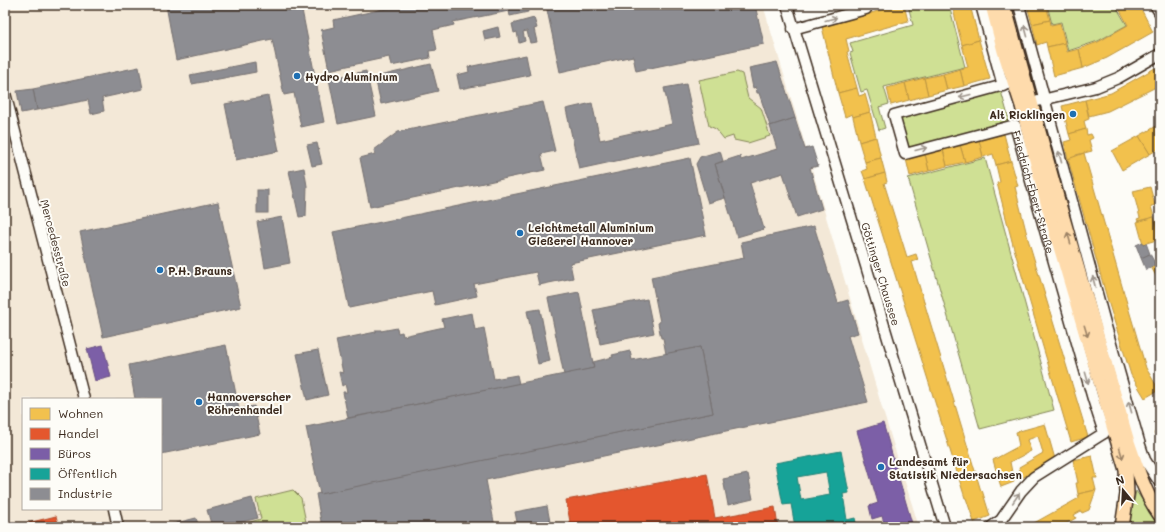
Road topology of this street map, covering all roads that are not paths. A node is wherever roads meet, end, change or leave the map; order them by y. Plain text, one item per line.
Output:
1 (786, 5) edge
2 (865, 5) edge
3 (981, 5) edge
4 (992, 5) edge
5 (1004, 5) edge
6 (1019, 5) edge
7 (1155, 5) edge
8 (1160, 13) edge
9 (793, 29) junction
10 (1160, 54) edge
11 (1009, 84) junction
12 (5, 93) edge
13 (1038, 100) junction
14 (84, 398) edge
15 (1110, 434) junction
16 (1134, 443) junction
17 (1160, 483) edge
18 (114, 510) edge
19 (1160, 515) edge
20 (118, 527) edge
21 (945, 527) edge
22 (991, 527) edge
23 (1122, 527) edge

1 - 9 street, Göttinger Chaussee
9 -> 2 street
3 - 11 street, Friedrich-Ebert-Straße
4 - 11 main road, Friedrich-Ebert-Straße
5 - 13 main road, Friedrich-Ebert-Straße
13 -> 6 street, Friedrich-Ebert-Straße
7 - 8 street
9 - 21 street, Göttinger Chaussee
10 - 13 street
11 -> 15 main road, Friedrich-Ebert-Straße
11 -> 15 street, Friedrich-Ebert-Straße
12 - 14 street, Mercedesstraße
16 -> 13 main road, Friedrich-Ebert-Straße
22 -> 15 street
15 -> 23 main road, Friedrich-Ebert-Straße
16 - 17 street
16 - 19 main road, Friedrich-Ebert-Straße
18 - 20 street

